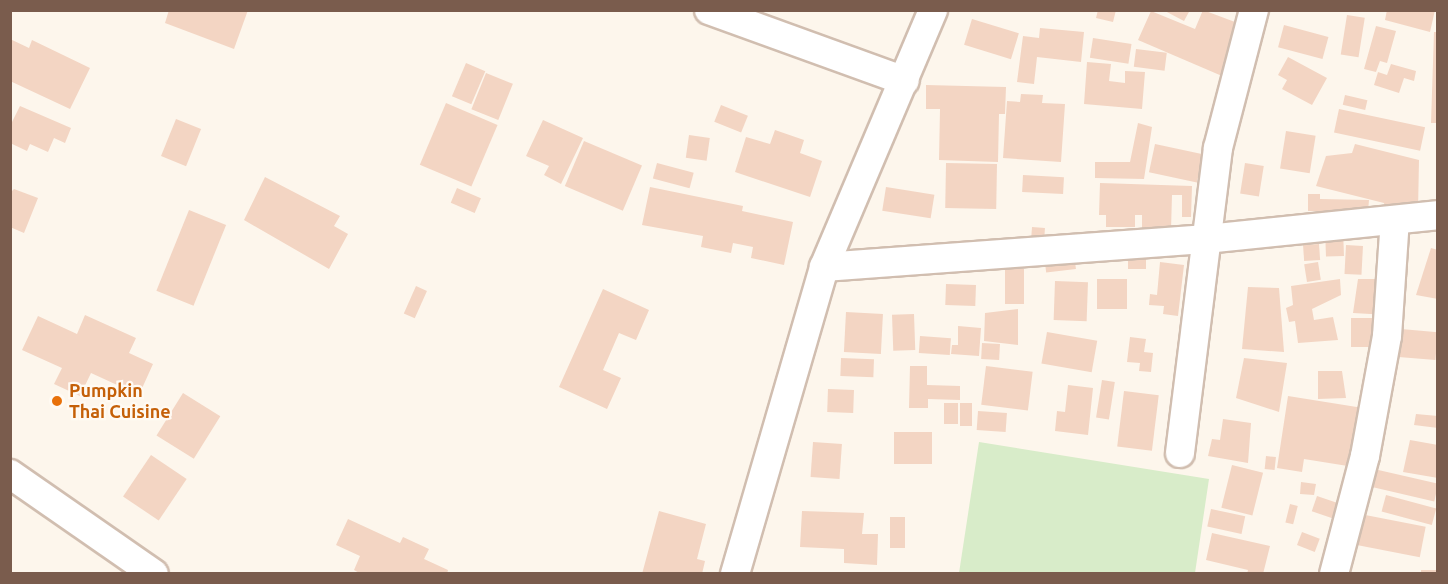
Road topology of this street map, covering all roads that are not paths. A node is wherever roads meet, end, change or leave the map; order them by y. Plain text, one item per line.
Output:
1 (709, 10) edge
2 (933, 10) edge
3 (1254, 10) edge
4 (905, 81) junction
5 (1437, 215) edge
6 (1395, 220) junction
7 (1207, 239) junction
8 (824, 267) junction
9 (1180, 453) dead end
10 (10, 474) edge
11 (154, 573) edge
12 (735, 573) edge
13 (1334, 573) edge

1 - 4 street
2 - 4 street
3 - 7 street
4 - 8 street
5 - 6 street
6 - 7 street
6 - 13 street
7 - 8 street
7 - 9 street
8 - 12 street
10 - 11 street

